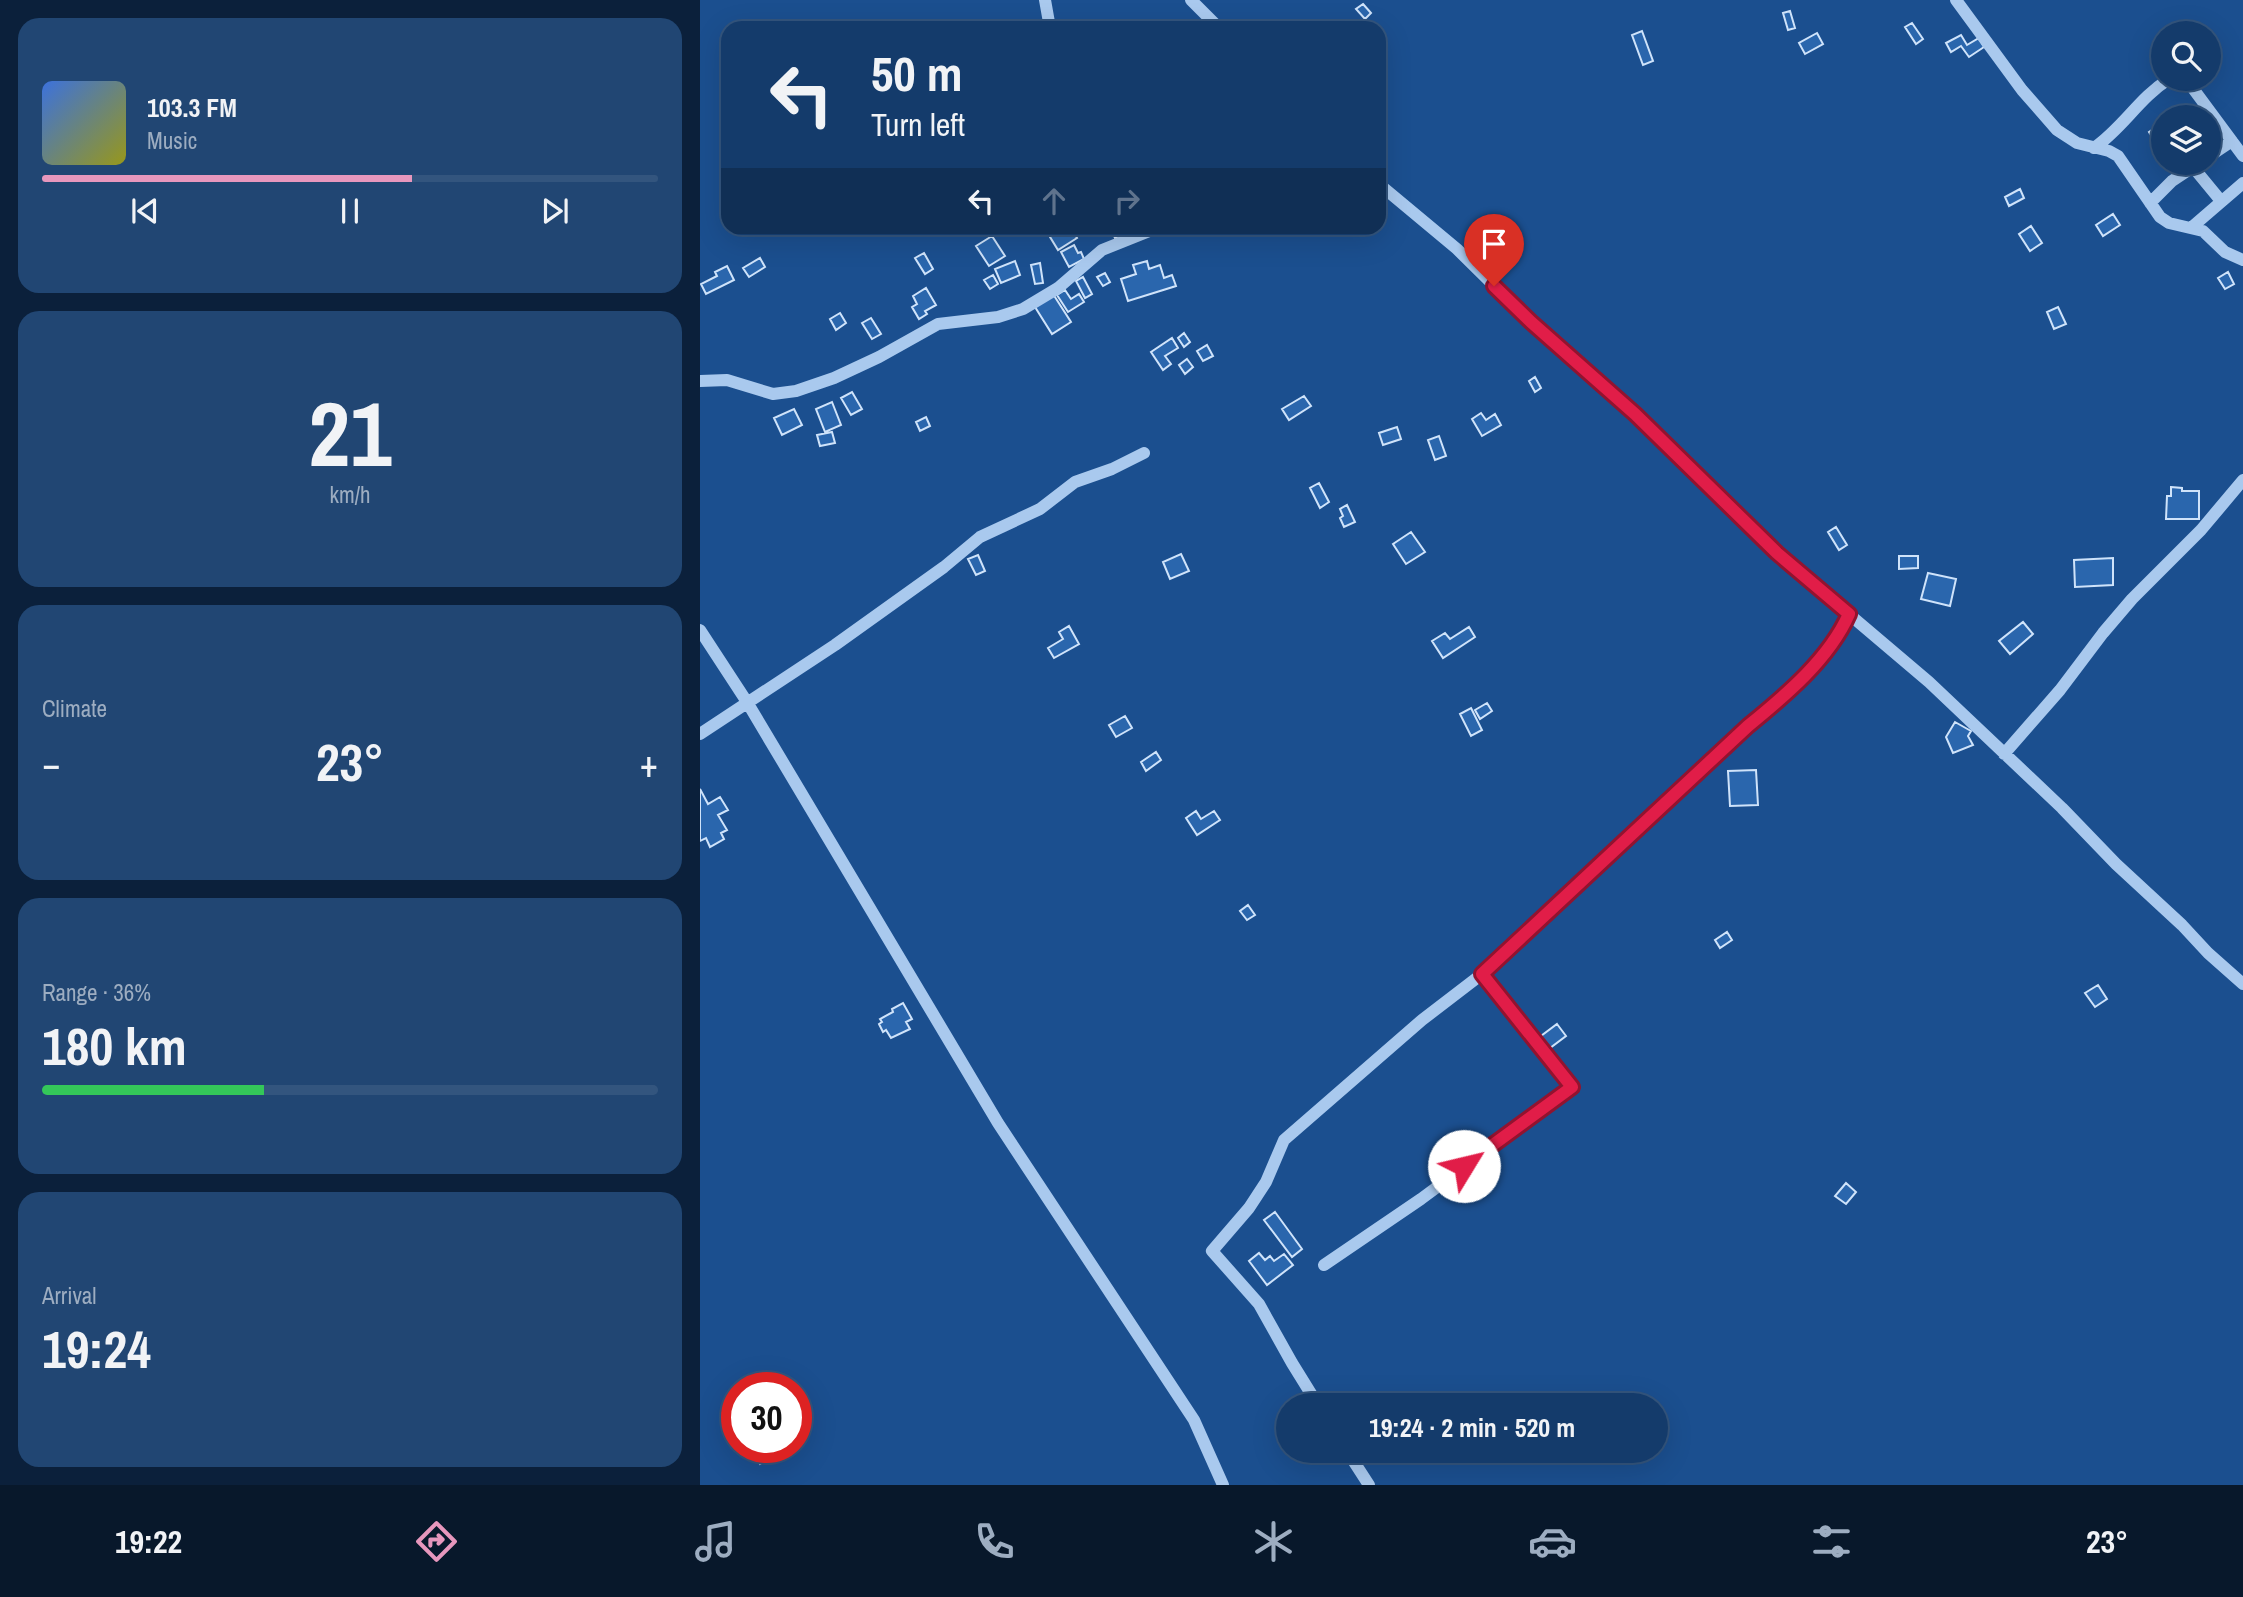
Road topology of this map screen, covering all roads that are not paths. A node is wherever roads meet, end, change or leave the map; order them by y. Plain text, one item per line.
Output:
1 (1045, 0) edge
2 (1956, 0) edge
3 (1192, 1) edge
4 (1049, 21) edge
5 (1212, 21) edge
6 (2153, 91) edge
7 (2195, 91) edge
8 (2232, 141) junction
9 (2094, 148) junction
10 (2221, 148) edge
11 (2243, 156) edge
12 (2181, 175) edge
13 (2203, 175) edge
14 (2243, 183) edge
15 (1386, 197) edge
16 (2221, 201) junction
17 (2150, 203) junction
18 (2192, 227) junction
19 (1140, 235) edge
20 (2243, 260) edge
21 (700, 381) edge
22 (1144, 453) dead end
23 (2243, 480) edge
24 (1849, 614) junction
25 (700, 630) edge
26 (747, 702) junction
27 (700, 734) edge
28 (2004, 754) junction
29 (1482, 974) junction
30 (2243, 984) edge
31 (1324, 1265) dead end
32 (1311, 1393) edge
33 (1355, 1463) edge
34 (1223, 1485) edge
35 (1369, 1485) edge

1 - 4 street
2 - 9 street
3 - 5 street
6 - 9 street
7 - 8 street
8 - 10 street
8 - 11 street
9 - 17 street
12 - 17 street
13 - 16 street
14 - 16 street
15 - 24 street
16 - 18 street
17 - 18 street
18 - 20 street
19 - 21 street
22 - 26 street
23 - 28 street
24 - 28 street
24 - 29 street
25 - 26 street
26 - 27 street
26 - 34 street
28 - 30 street
29 - 31 street
29 - 32 street
33 - 35 street

